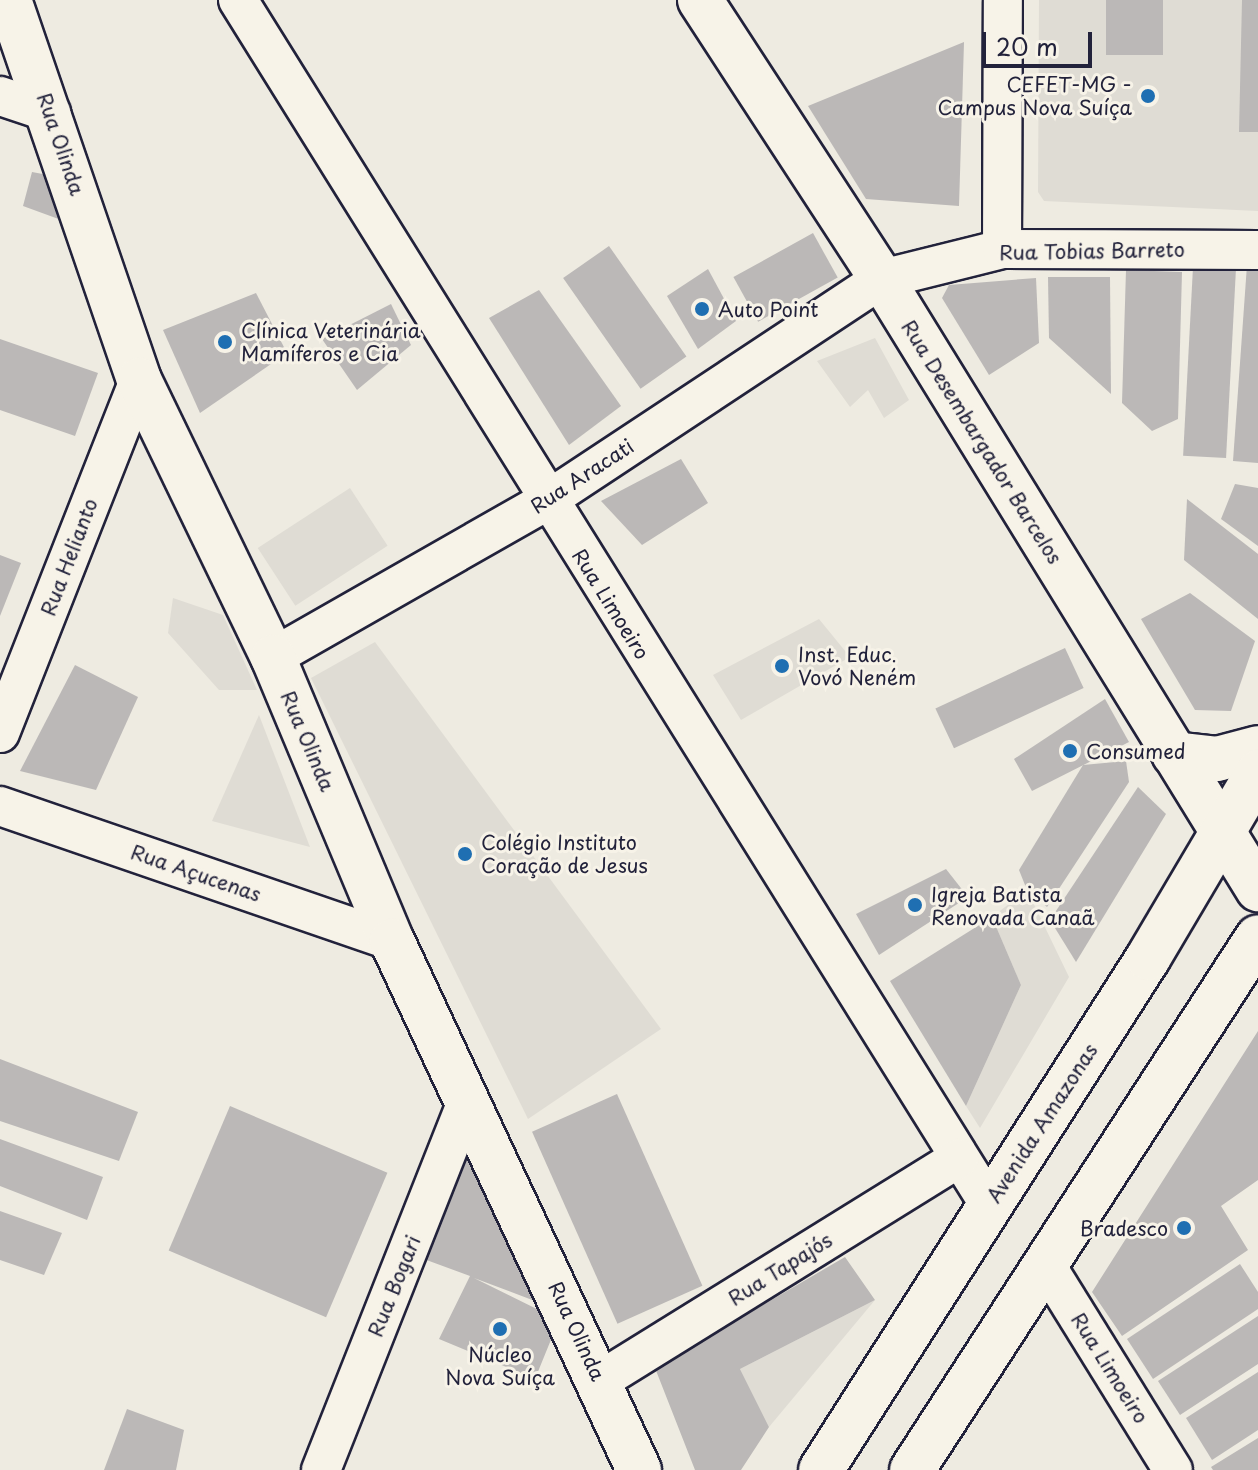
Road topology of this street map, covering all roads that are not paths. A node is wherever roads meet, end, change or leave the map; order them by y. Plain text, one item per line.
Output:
1 (9, 0) edge
2 (238, 0) edge
3 (700, 0) edge
4 (1003, 0) edge
5 (0, 96) edge
6 (51, 113) junction
7 (1002, 249) junction
8 (1258, 250) edge
9 (882, 279) junction
10 (139, 380) junction
11 (546, 501) junction
12 (273, 657) junction
13 (0, 733) edge
14 (1258, 748) edge
15 (1174, 754) junction
16 (1258, 772) edge
17 (0, 806) edge
18 (1223, 834) junction
19 (1258, 889) edge
20 (1258, 937) edge
21 (392, 941) junction
22 (467, 1102) junction
23 (959, 1158) junction
24 (989, 1204) junction
25 (1047, 1267) junction
26 (601, 1380) junction
27 (321, 1470) edge
28 (639, 1470) edge
29 (821, 1470) edge
30 (912, 1470) edge
31 (1173, 1470) edge

1 - 6 street, Rua Olinda
2 - 11 street, Rua Limoeiro
3 - 9 street, Rua Desembargador Barcelos
4 - 7 street
5 - 6 street
6 - 10 street, Rua Olinda
7 - 8 street, Rua Tobias Barreto
7 - 9 street, Rua Tobias Barreto
9 - 11 street, Rua Aracati
9 - 15 street, Rua Desembargador Barcelos
10 - 12 street, Rua Olinda
10 - 13 street, Rua Helianto
11 - 12 street, Rua Aracati
11 - 23 street, Rua Limoeiro
12 - 21 street, Rua Olinda
14 - 15 street
15 - 18 street, Rua Desembargador Barcelos
16 - 18 street, Avenida Amazonas
17 - 21 street, Rua Açucenas
18 - 19 street, Rua Desembargador Barcelos
18 - 24 street, Avenida Amazonas
20 - 25 street
21 - 22 street, Rua Olinda
22 - 26 street, Rua Olinda
22 - 27 street, Rua Bogari
23 - 24 street, Rua Limoeiro
23 - 26 street, Rua Tapajós
24 - 29 street, Avenida Amazonas
25 - 30 street
25 - 31 street, Rua Limoeiro
26 - 28 street, Rua Olinda

